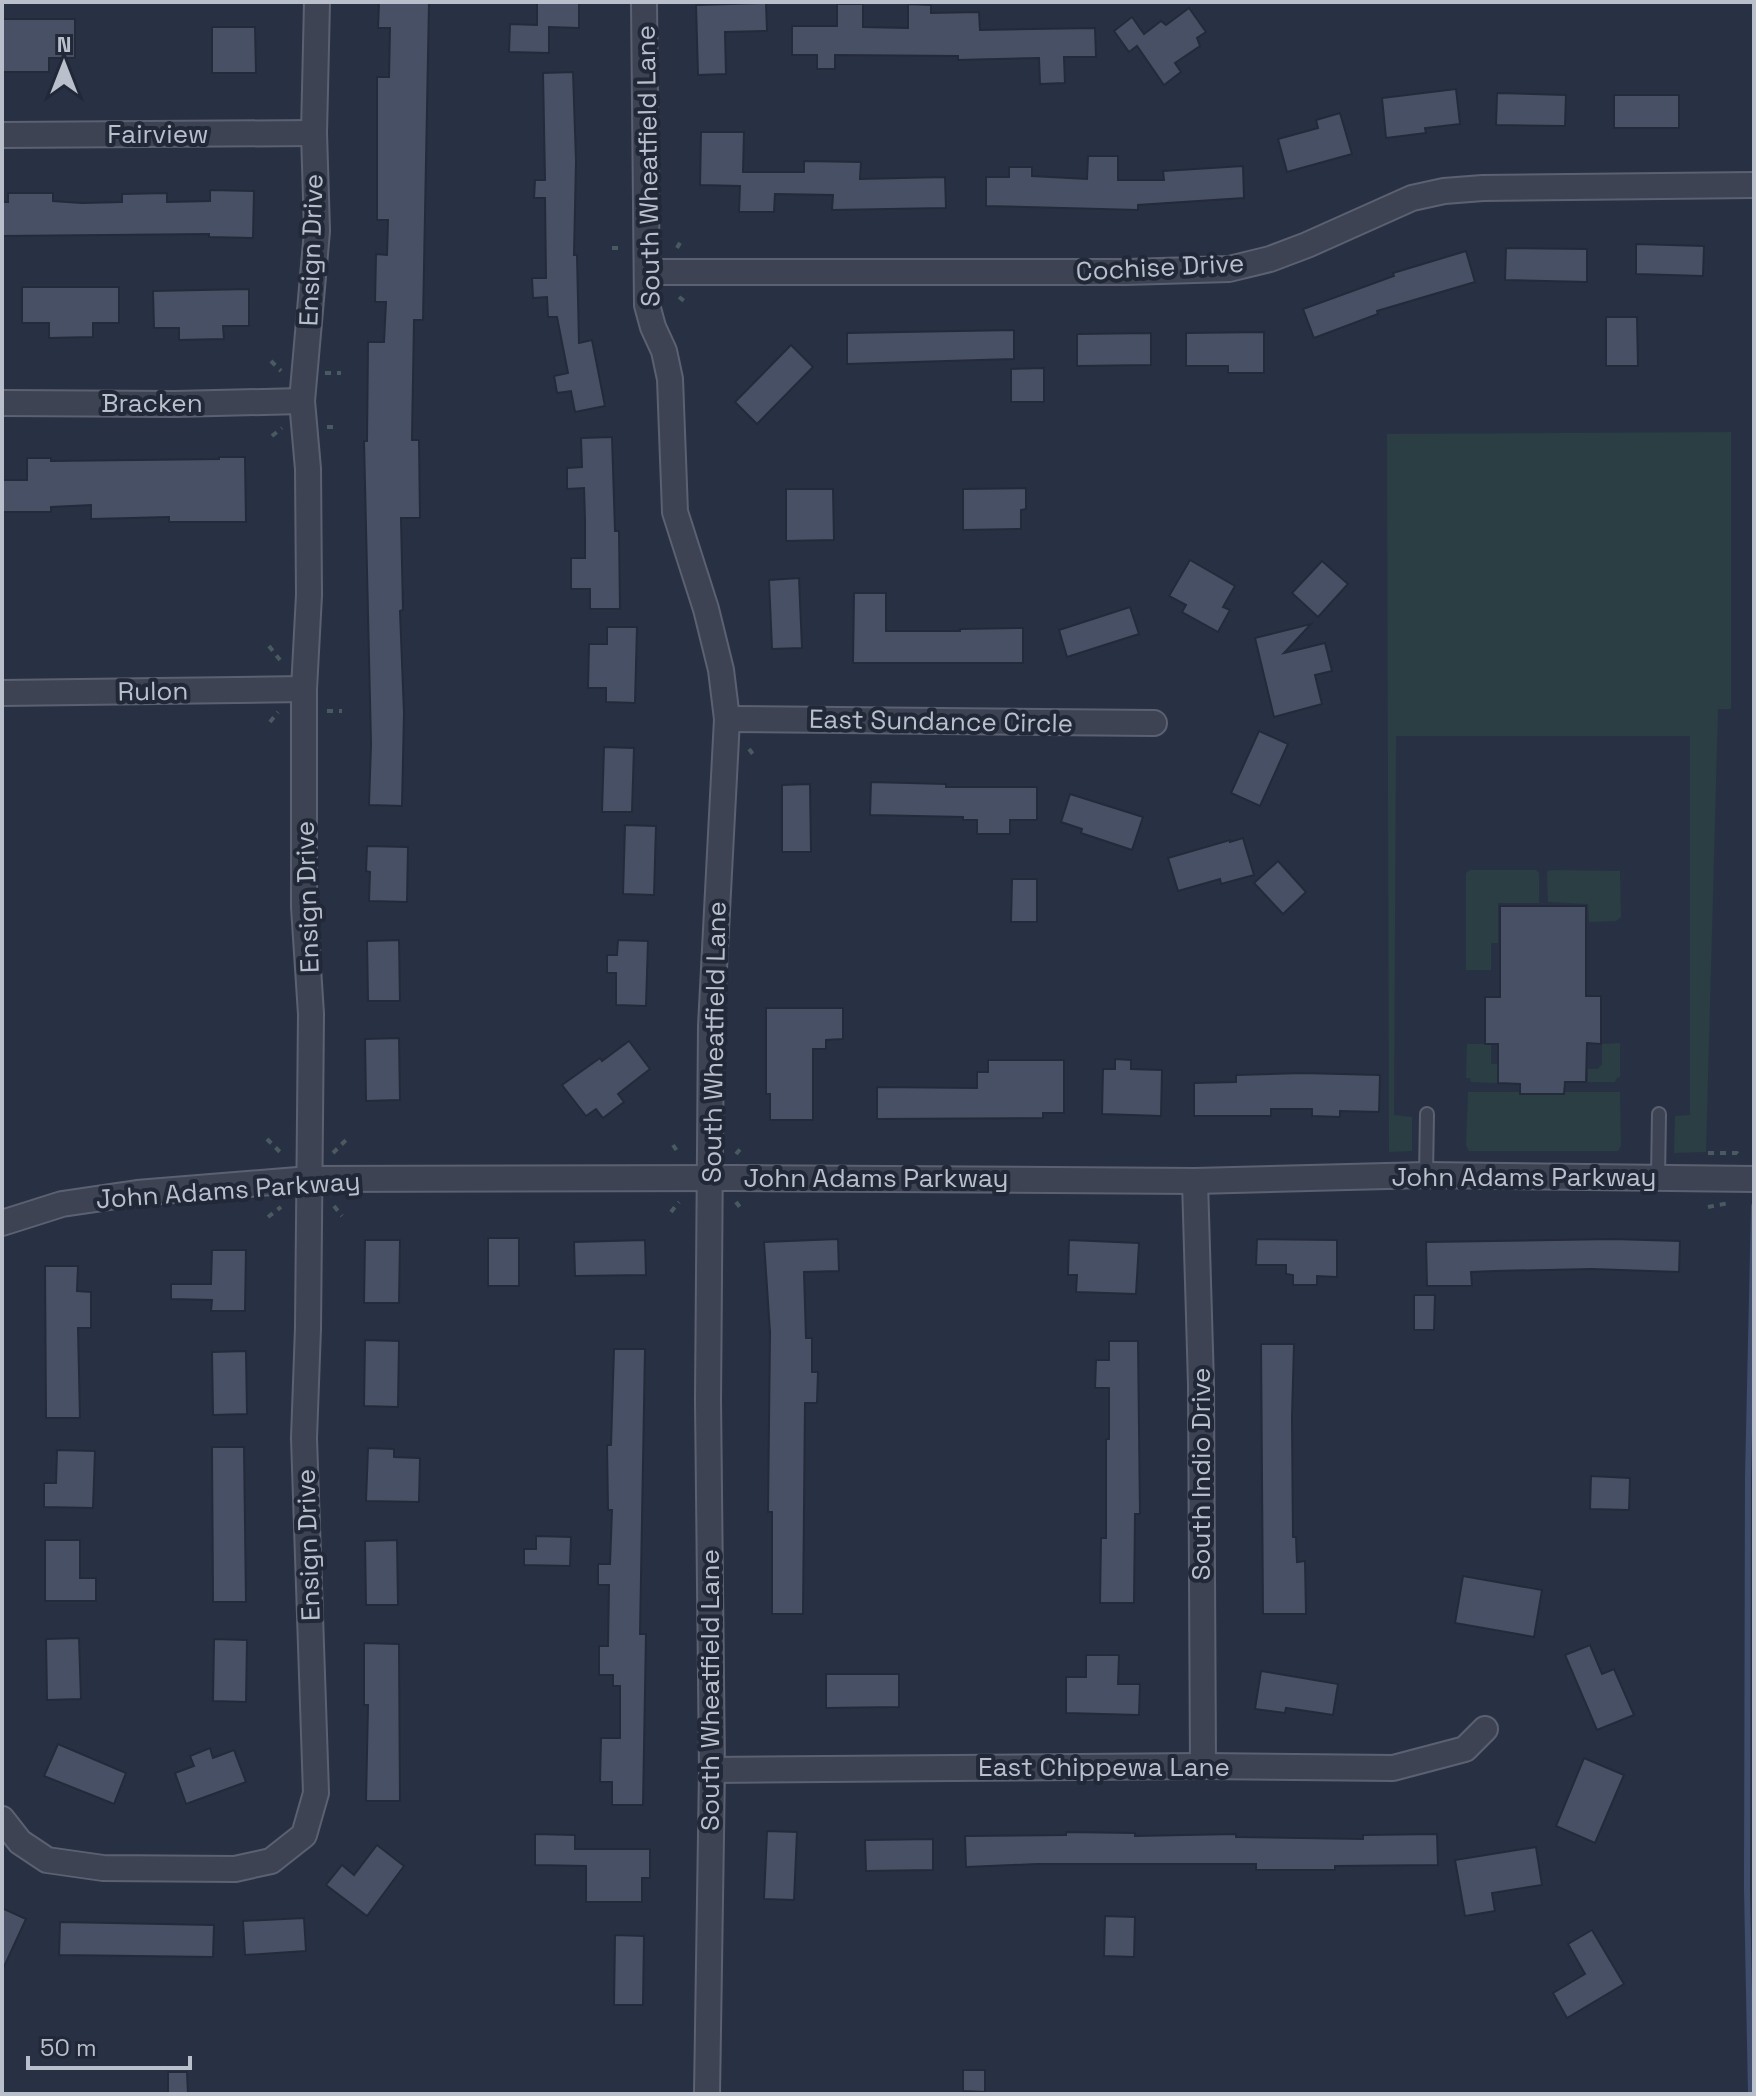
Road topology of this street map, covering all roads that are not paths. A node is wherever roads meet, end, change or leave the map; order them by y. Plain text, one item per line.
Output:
1 (317, 2) edge
2 (644, 2) edge
3 (314, 133) junction
4 (2, 135) edge
5 (1754, 185) edge
6 (647, 272) junction
7 (302, 401) junction
8 (2, 403) edge
9 (304, 689) junction
10 (2, 693) edge
11 (727, 719) junction
12 (1154, 723) dead end
13 (1427, 1114) dead end
14 (1659, 1114) dead end
15 (1426, 1175) junction
16 (1658, 1177) junction
17 (711, 1178) junction
18 (310, 1179) junction
19 (1754, 1179) edge
20 (1195, 1181) junction
21 (2, 1223) edge
22 (1485, 1729) dead end
23 (1203, 1766) junction
24 (712, 1770) junction
25 (2, 1819) edge
26 (707, 2094) edge

1 - 3 street, Ensign Drive
2 - 6 street, South Wheatfield Lane
3 - 4 street, Fairview
3 - 7 street, Ensign Drive
5 - 6 street, Cochise Drive
6 - 11 street, South Wheatfield Lane
7 - 8 street, Bracken
7 - 9 street, Ensign Drive
9 - 10 street, Rulon
9 - 18 street, Ensign Drive
11 - 12 street, East Sundance Circle
11 - 17 street, South Wheatfield Lane
13 - 15 lane
14 - 16 lane
15 - 16 street, John Adams Parkway
15 - 20 street, John Adams Parkway
16 - 19 street, John Adams Parkway
17 - 18 street, John Adams Parkway
17 - 20 street, John Adams Parkway
17 - 24 street, South Wheatfield Lane
18 - 21 street, John Adams Parkway
18 - 25 street, Ensign Drive
20 - 23 street, South Indio Drive
22 - 23 street, East Chippewa Lane
23 - 24 street, East Chippewa Lane
24 - 26 street, South Wheatfield Lane

